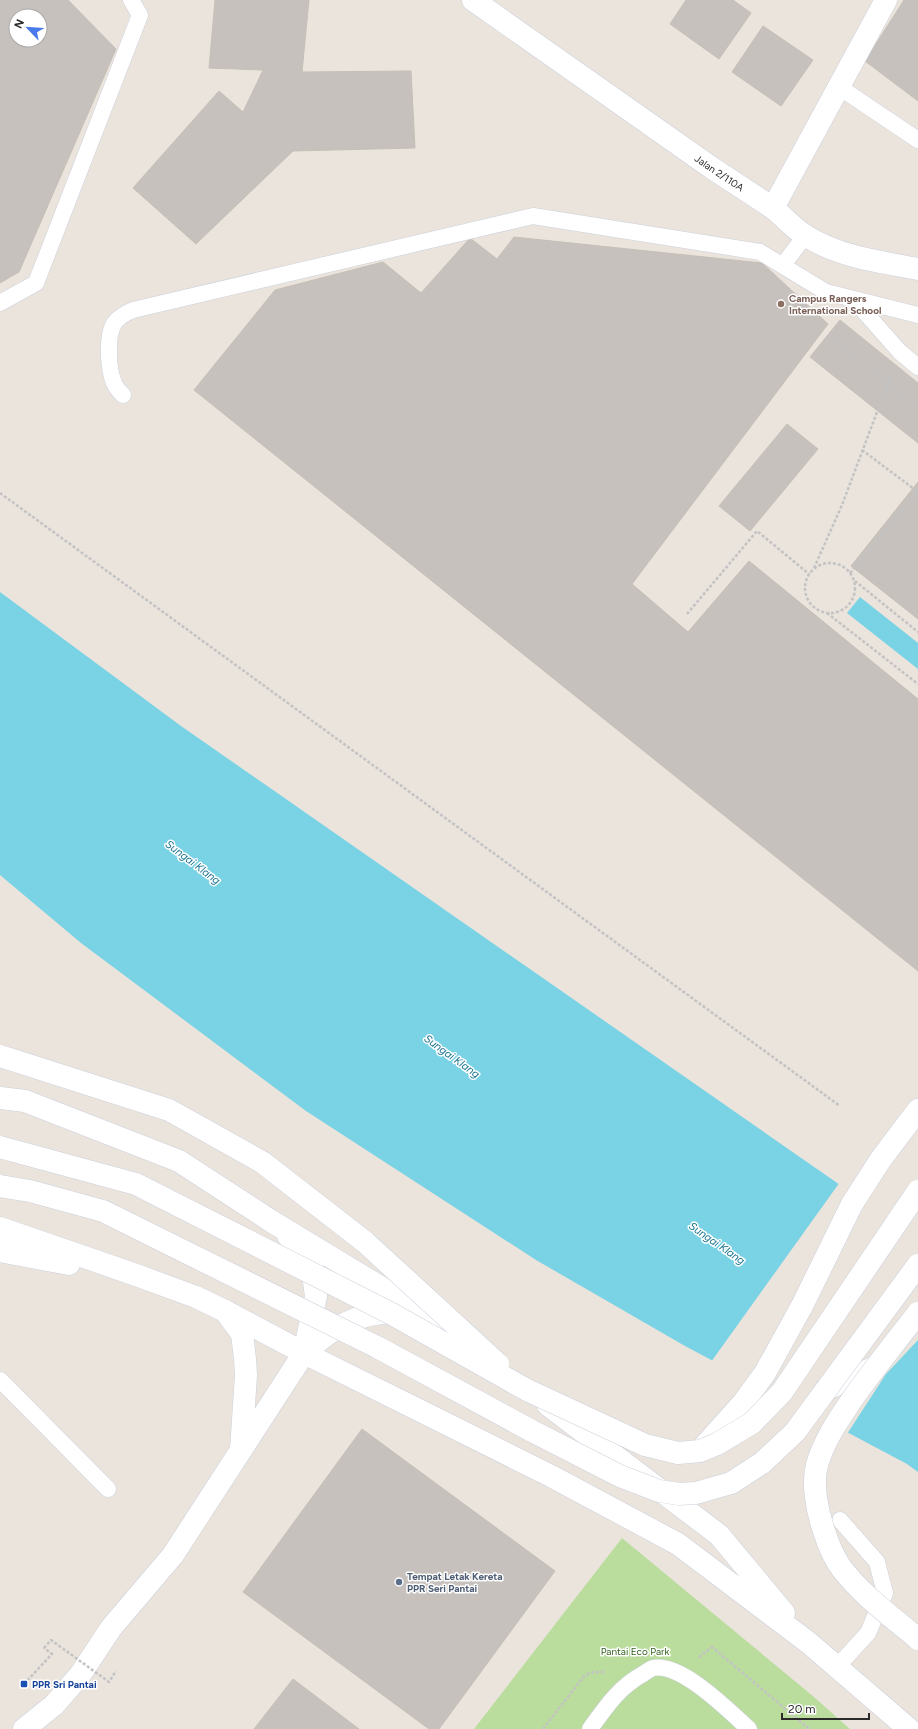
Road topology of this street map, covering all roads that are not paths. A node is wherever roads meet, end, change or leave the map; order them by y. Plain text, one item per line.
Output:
1 (131, 0) edge
2 (886, 0) edge
3 (478, 2) edge
4 (840, 86) junction
5 (918, 140) edge
6 (773, 208) junction
7 (805, 236) junction
8 (783, 266) junction
9 (918, 270) edge
10 (853, 299) junction
11 (0, 303) edge
12 (918, 315) edge
13 (918, 367) edge
14 (124, 395) dead end
15 (0, 1056) edge
16 (0, 1098) edge
17 (918, 1110) edge
18 (0, 1148) edge
19 (0, 1186) edge
20 (918, 1191) edge
21 (271, 1221) junction
22 (0, 1228) edge
23 (0, 1251) edge
24 (918, 1265) edge
25 (139, 1276) junction
26 (225, 1311) junction
27 (918, 1313) edge
28 (435, 1320) junction
29 (304, 1353) junction
30 (876, 1367) junction
31 (2, 1386) edge
32 (527, 1390) junction
33 (825, 1390) junction
34 (240, 1451) junction
35 (700, 1451) junction
36 (108, 1489) dead end
37 (840, 1520) dead end
38 (918, 1639) edge
39 (809, 1643) junction
40 (837, 1666) junction
41 (24, 1729) edge
42 (590, 1729) edge
43 (749, 1729) edge
44 (909, 1729) edge

1 - 11 lane
2 - 4 street
3 - 6 street, Jalan 2/110A
4 - 5 lane
4 - 6 street
6 - 7 street, Jalan 2/110A
7 - 8 lane
7 - 9 street, Jalan 2/110A
8 - 10 lane
8 - 14 lane
10 - 12 lane
10 - 13 lane
15 - 32 street, bridge
16 - 21 street
17 - 35 street
18 - 32 street, bridge
19 - 33 street, bridge
20 - 35 street, bridge
21 - 28 street
21 - 29 street
22 - 25 street
23 - 25 street
24 - 33 street, bridge
25 - 26 street
26 - 29 street
26 - 34 street
27 - 30 street, bridge
28 - 29 street
28 - 39 street
29 - 34 street
29 - 39 street
30 - 33 street, bridge
30 - 38 street, bridge
31 - 36 lane
32 - 35 street, bridge
34 - 41 street
37 - 40 lane
39 - 40 street
40 - 44 street
42 - 43 lane

